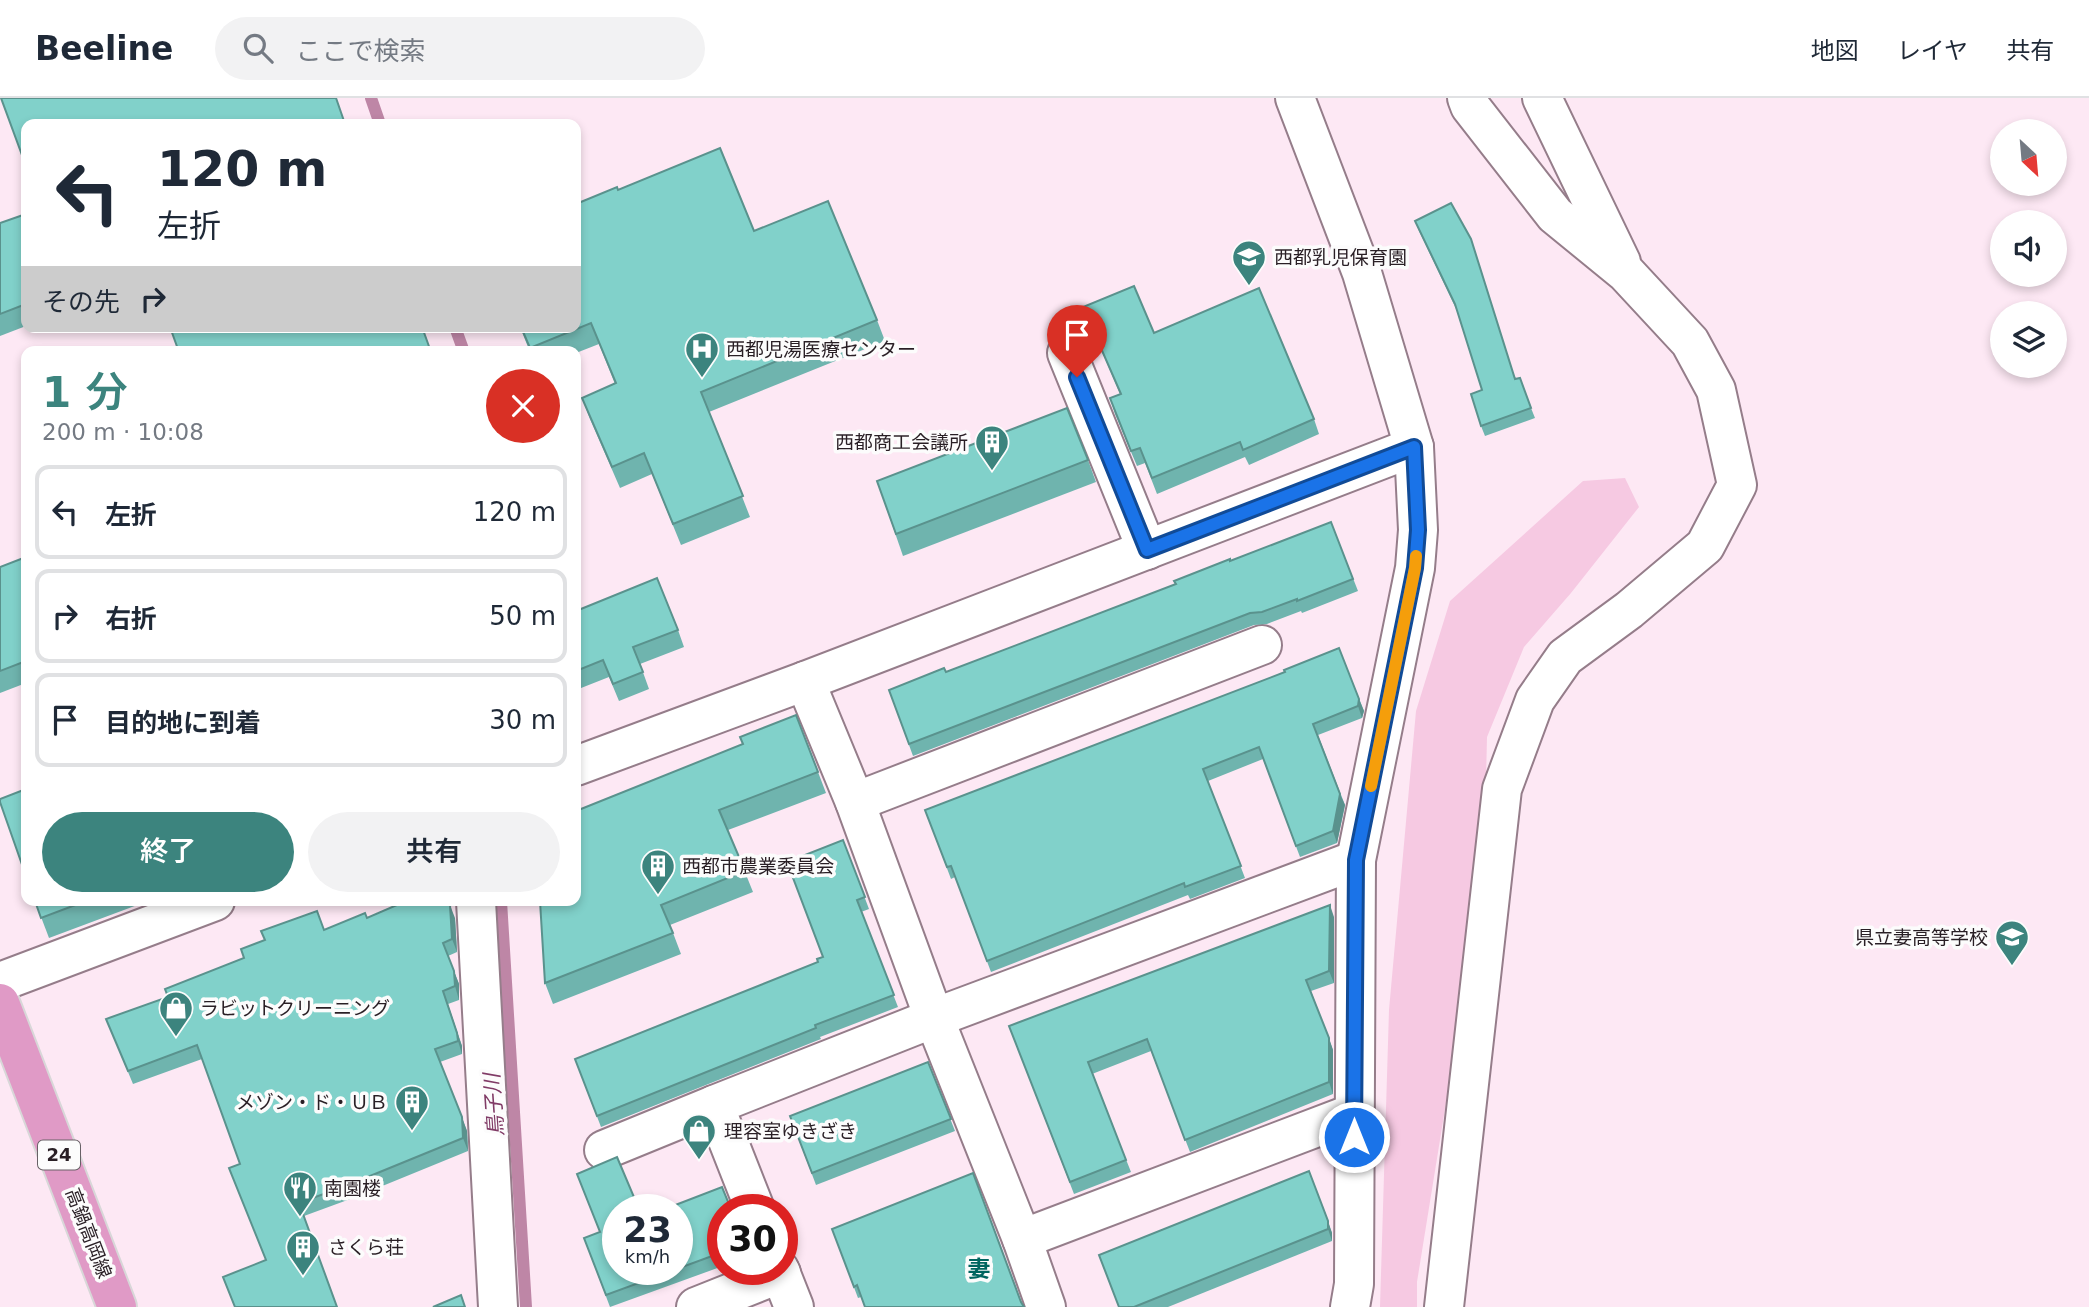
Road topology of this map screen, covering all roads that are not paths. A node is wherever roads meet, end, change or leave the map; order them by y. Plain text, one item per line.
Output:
1 (1295, 98) edge
2 (1467, 98) edge
3 (1542, 98) edge
4 (1626, 273) junction
5 (1067, 353) dead end
6 (1414, 447) junction
7 (1147, 550) junction
8 (1262, 645) dead end
9 (806, 681) junction
10 (581, 764) edge
11 (855, 802) junction
12 (1356, 860) junction
13 (202, 906) edge
14 (476, 906) edge
15 (0, 982) edge
16 (0, 1003) edge
17 (934, 1018) junction
18 (714, 1105) junction
19 (1354, 1113) junction
20 (604, 1150) dead end
21 (749, 1194) edge
22 (1022, 1239) junction
23 (778, 1285) edge
24 (117, 1307) edge
25 (498, 1307) edge
26 (696, 1307) edge
27 (1046, 1307) edge
28 (1350, 1307) edge
29 (1444, 1307) edge

1 - 6 street
2 - 4 street
3 - 4 street
4 - 29 street
5 - 7 street
6 - 7 street
6 - 12 street
7 - 9 street
8 - 11 street
9 - 10 street
9 - 11 street
11 - 17 street
12 - 17 street
12 - 19 street
13 - 15 street
14 - 25 street
16 - 24 main road, 高鍋高岡線 / 24
17 - 18 street
17 - 22 street
18 - 20 street
18 - 21 street
19 - 22 street
19 - 28 street
22 - 27 street
23 - 26 street

